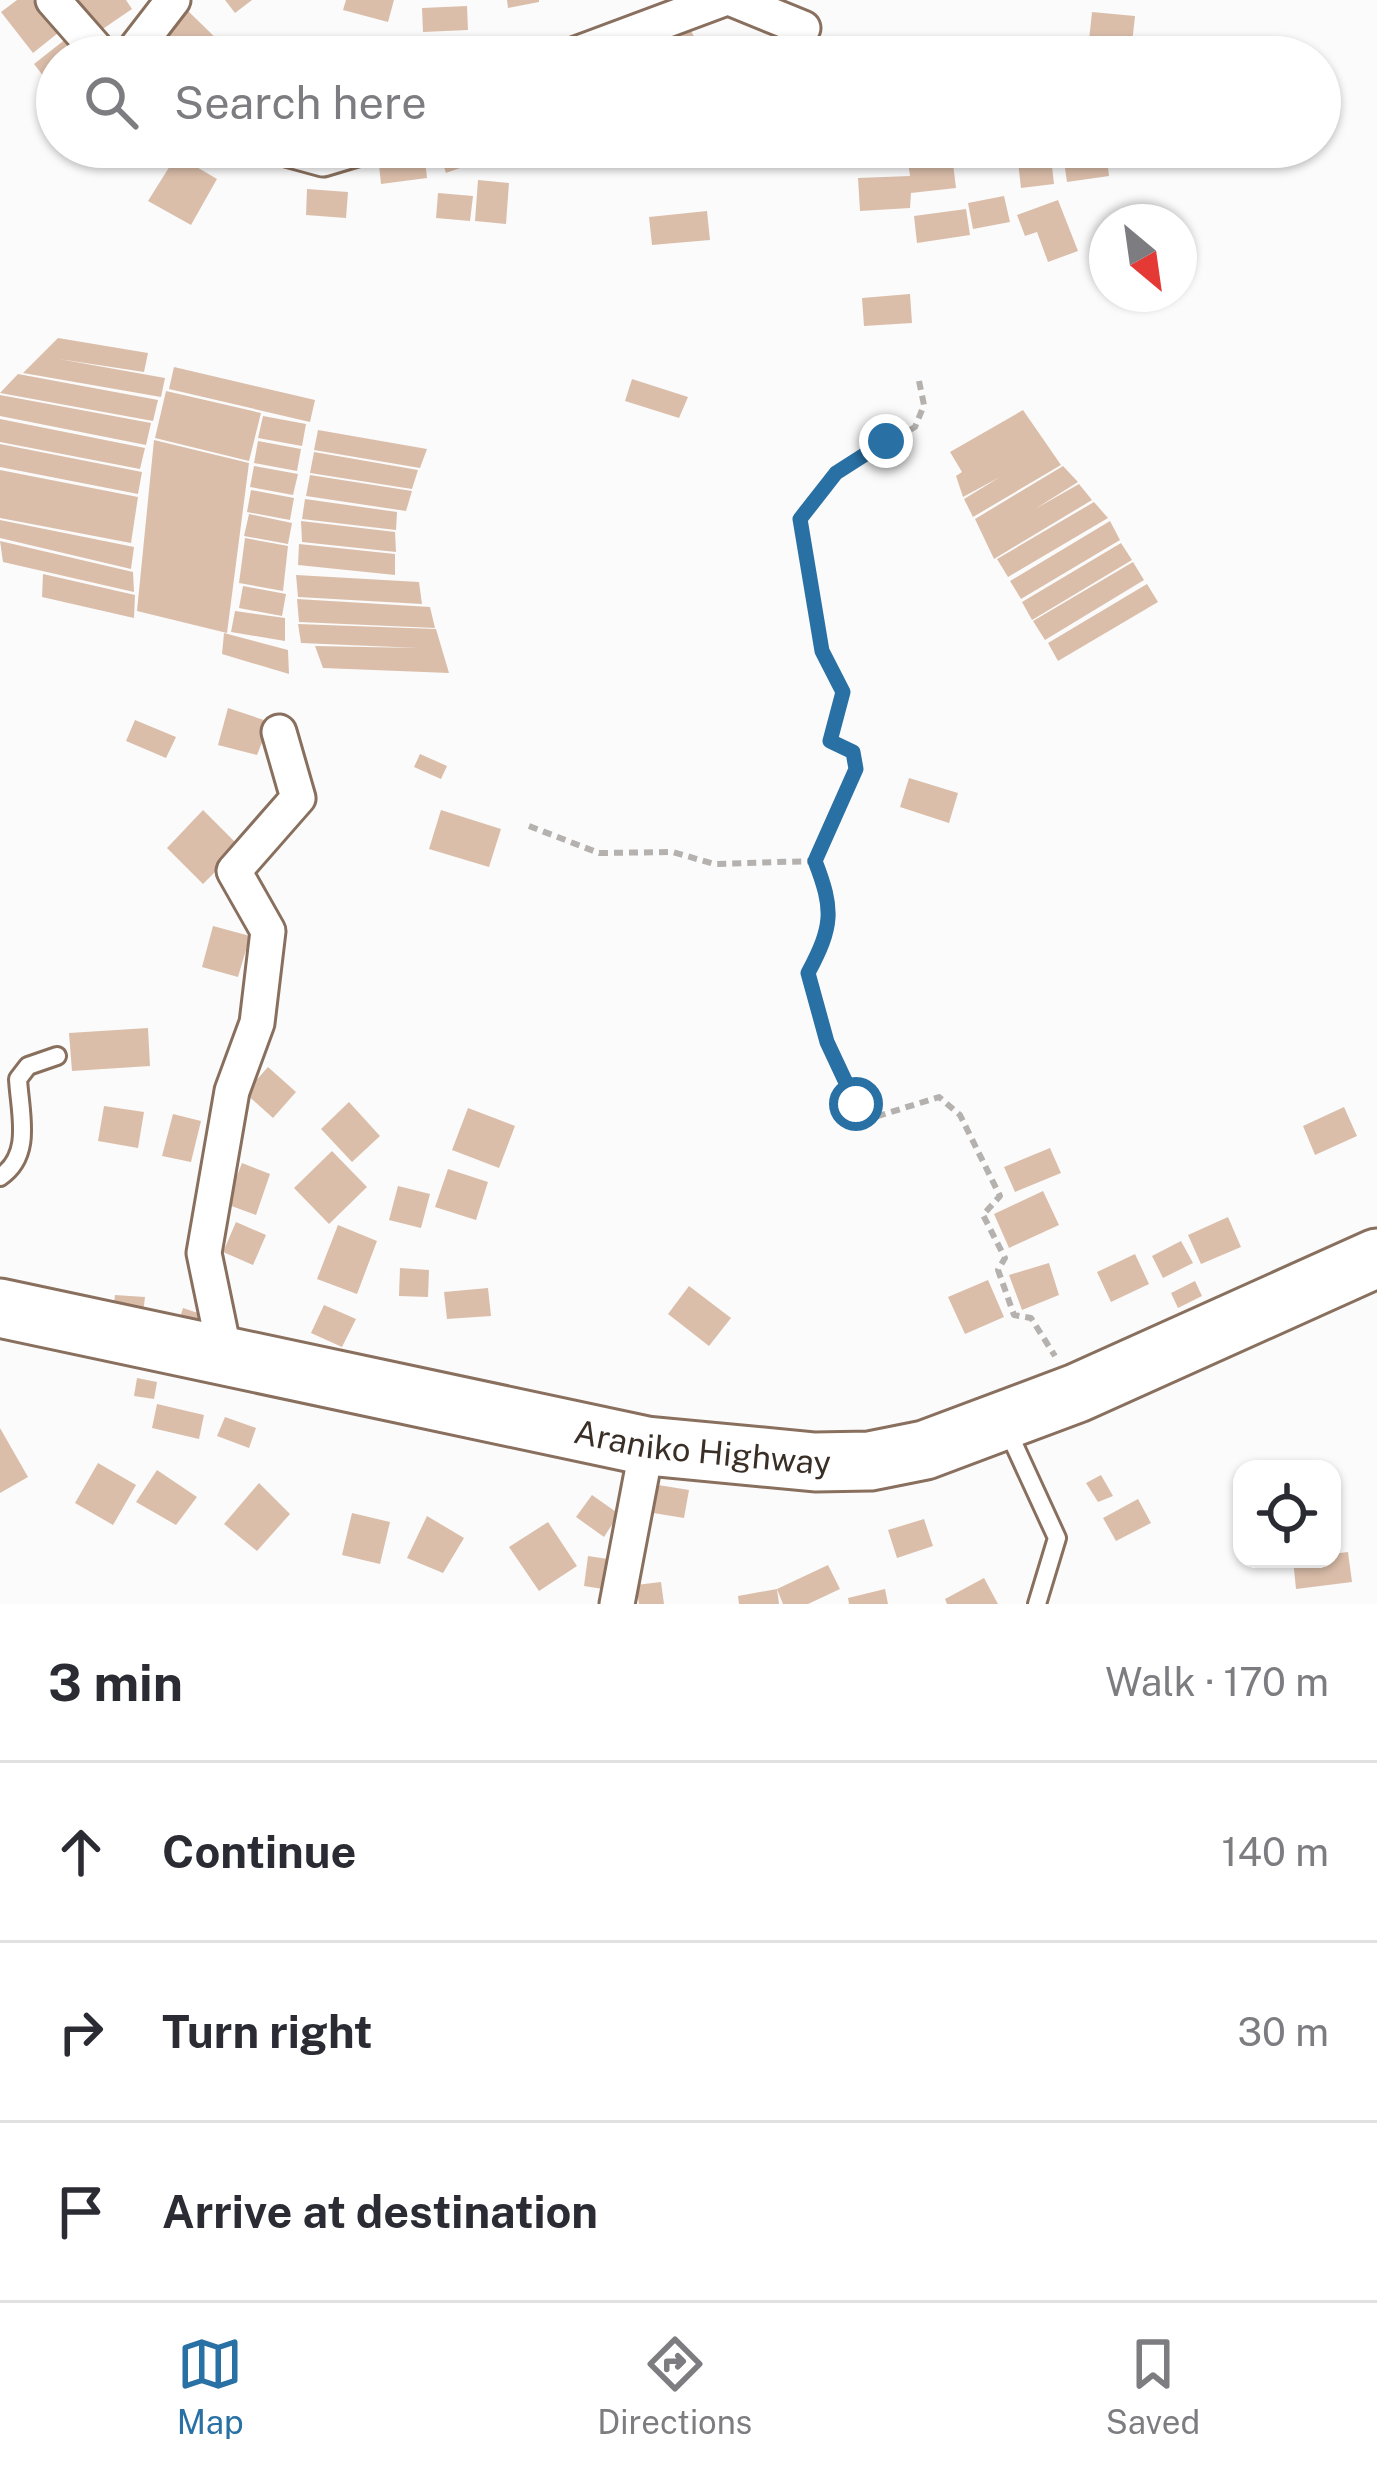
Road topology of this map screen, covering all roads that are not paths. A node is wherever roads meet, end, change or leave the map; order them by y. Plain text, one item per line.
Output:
1 (53, 0) edge
2 (173, 0) edge
3 (721, 0) edge
4 (734, 0) edge
5 (803, 28) dead end
6 (85, 36) edge
7 (145, 36) edge
8 (624, 36) edge
9 (279, 732) dead end
10 (57, 1056) dead end
11 (0, 1177) edge
12 (1377, 1258) edge
13 (0, 1309) edge
14 (226, 1359) junction
15 (1004, 1422) junction
16 (647, 1446) junction
17 (617, 1604) edge
18 (1036, 1604) edge

1 - 6 street
2 - 7 street
3 - 8 street
4 - 5 street
9 - 14 street
10 - 11 lane
12 - 15 highway, Araniko Highway
13 - 14 highway, Araniko Highway
14 - 16 highway, Araniko Highway
15 - 16 highway, Araniko Highway
15 - 18 lane
16 - 17 street

